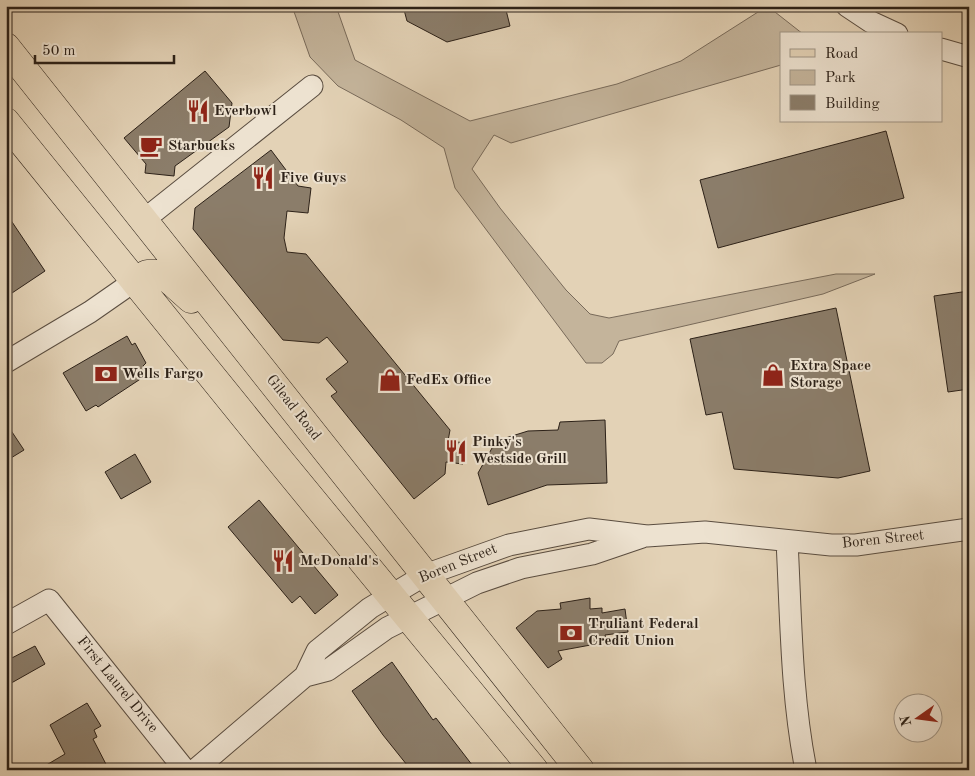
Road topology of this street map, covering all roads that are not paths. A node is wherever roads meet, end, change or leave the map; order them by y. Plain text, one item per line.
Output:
1 (847, 6) edge
2 (893, 32) edge
3 (6, 46) edge
4 (942, 49) edge
5 (969, 58) edge
6 (312, 86) dead end
7 (6, 122) edge
8 (145, 219) junction
9 (136, 280) junction
10 (6, 362) edge
11 (272, 380) junction
12 (969, 529) edge
13 (647, 536) junction
14 (787, 541) junction
15 (425, 576) junction
16 (390, 595) junction
17 (442, 599) junction
18 (408, 617) junction
19 (6, 624) edge
20 (305, 676) junction
21 (185, 770) edge
22 (194, 770) edge
23 (534, 770) edge
24 (580, 770) edge
25 (806, 770) edge

1 - 2 street
3 - 8 main road, Gilead Road
4 - 5 street
6 - 8 street
7 - 9 main road
8 - 11 main road, Gilead Road
9 - 10 street
9 - 11 main road
9 - 16 main road
11 - 15 main road, Gilead Road
12 - 14 street, Boren Street
13 - 14 street, Boren Street
13 - 15 street, Boren Street
13 - 17 street, Boren Street
14 - 25 street
15 - 16 street, Boren Street
15 - 17 main road, Gilead Road
16 - 18 main road
16 - 20 street, Boren Street
17 - 18 street, Boren Street
17 - 24 main road, Gilead Road
18 - 20 street, Boren Street
18 - 23 main road
19 - 21 street, First Laurel Drive
20 - 22 street, Boren Street

